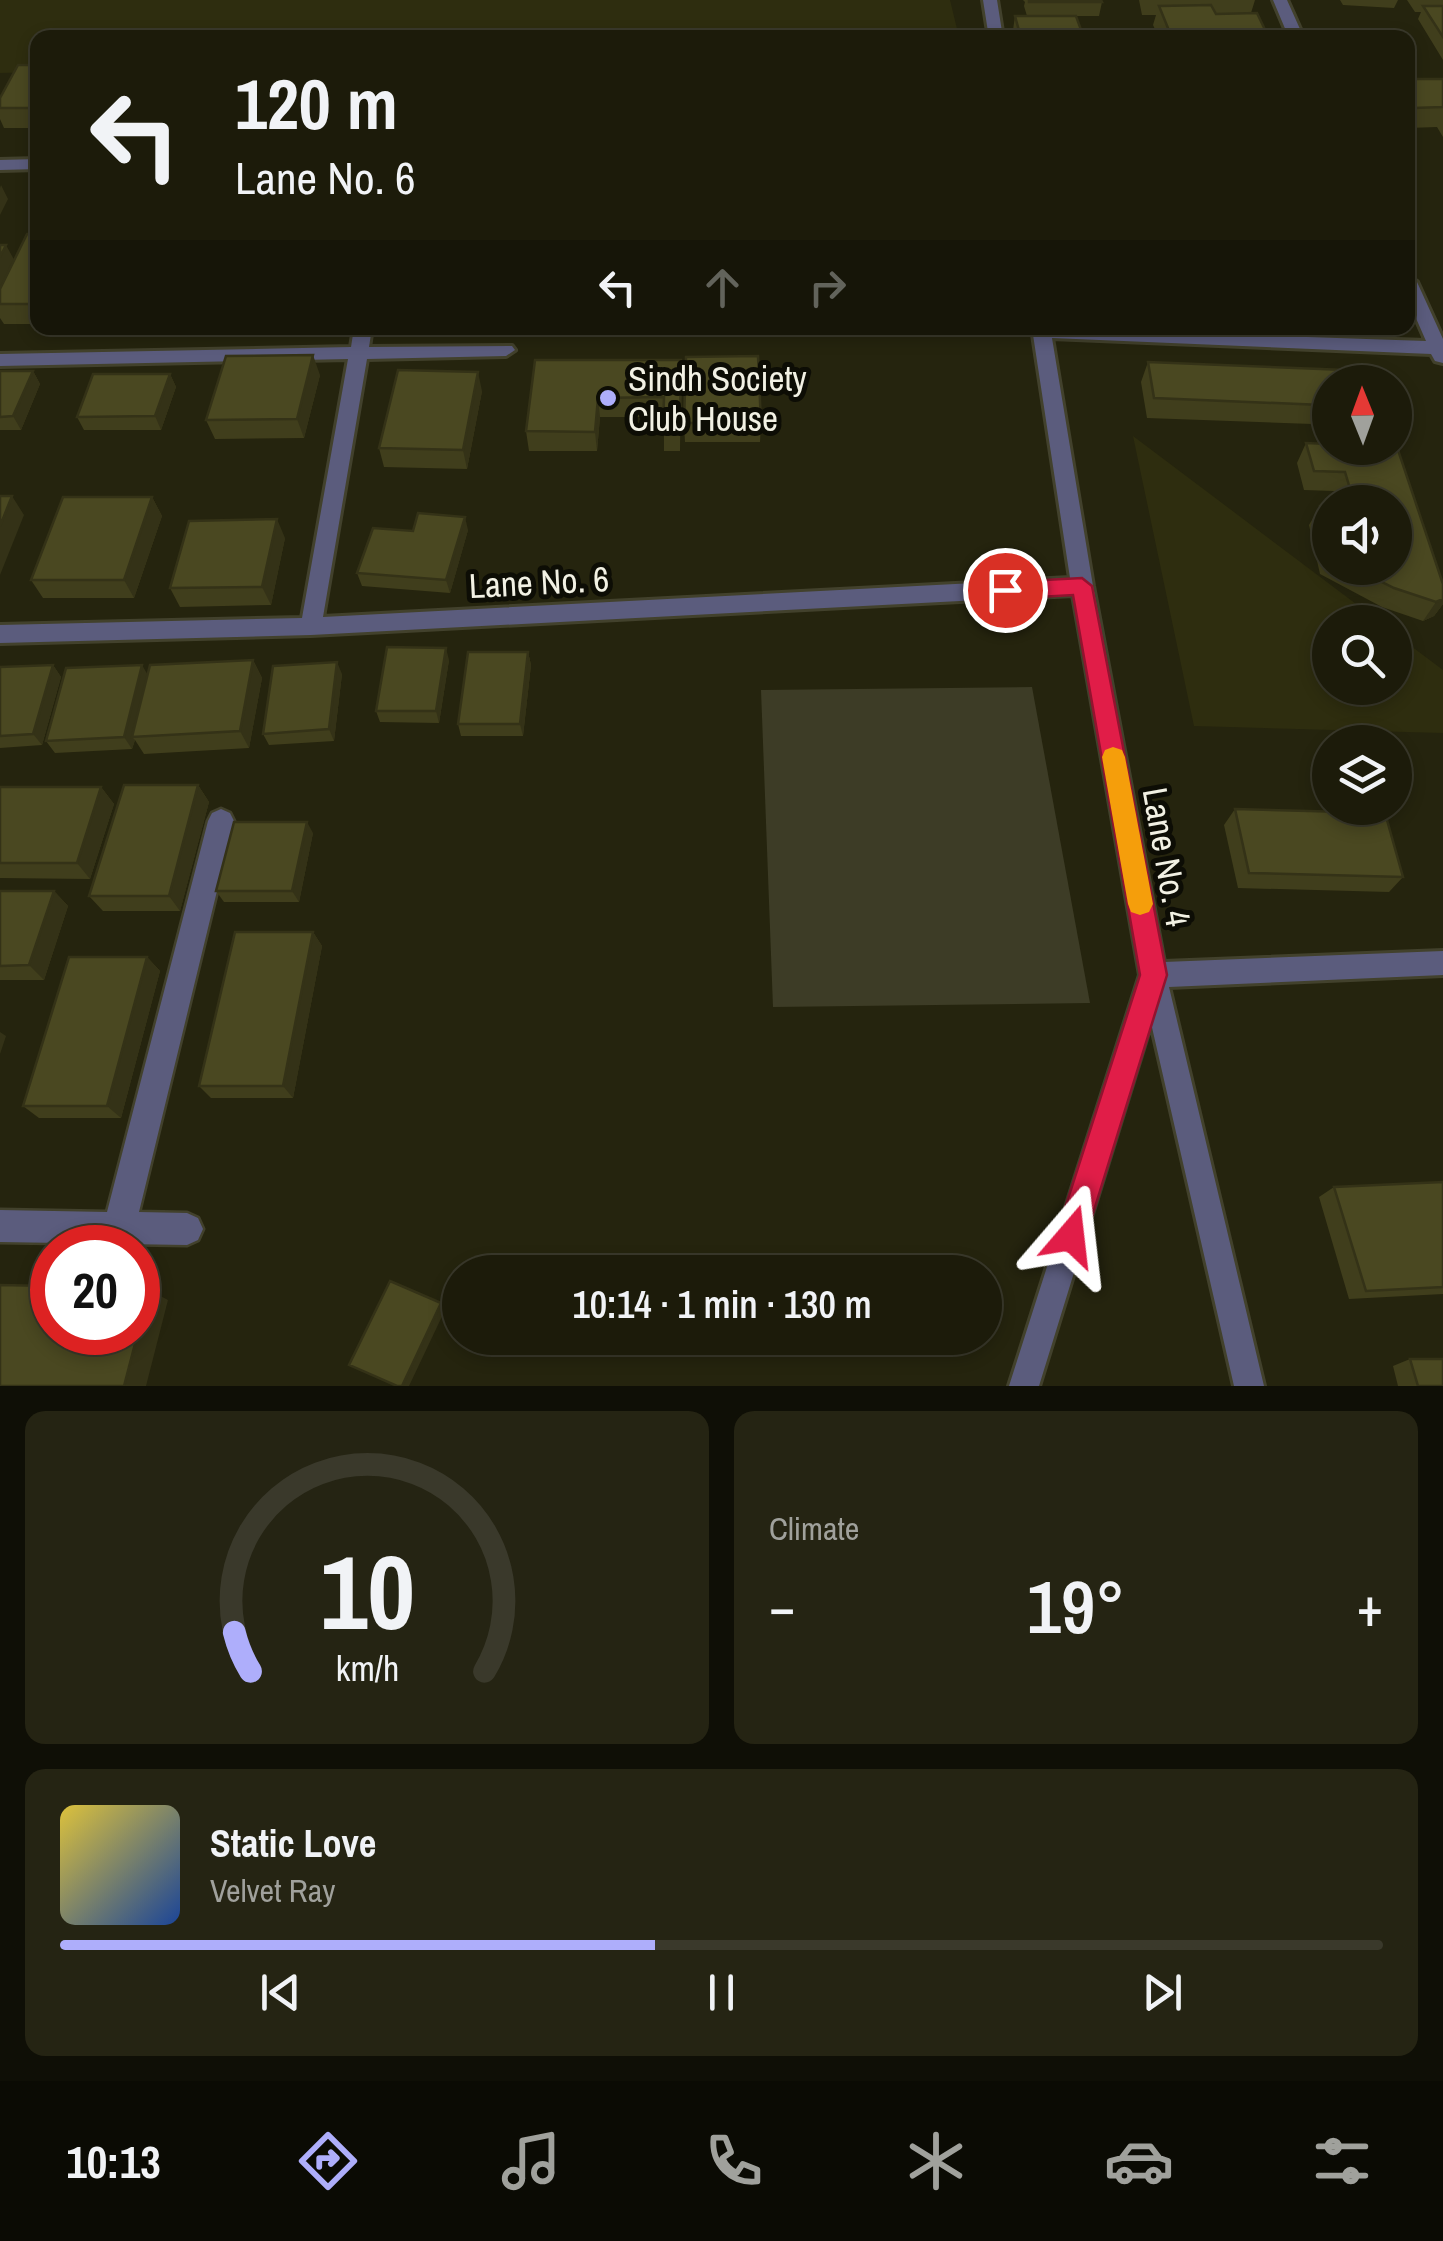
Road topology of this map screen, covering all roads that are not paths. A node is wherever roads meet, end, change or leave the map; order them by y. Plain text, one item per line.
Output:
1 (990, 0) edge
2 (1280, 0) edge
3 (995, 30) edge
4 (1293, 30) edge
5 (30, 164) edge
6 (0, 165) edge
7 (1415, 297) edge
8 (362, 335) edge
9 (1043, 335) edge
10 (1133, 335) edge
11 (506, 350) dead end
12 (1441, 352) edge
13 (358, 354) junction
14 (0, 360) edge
15 (1082, 586) junction
16 (310, 626) junction
17 (0, 634) edge
18 (220, 821) dead end
19 (1443, 963) edge
20 (1154, 975) junction
21 (121, 1225) edge
22 (0, 1226) edge
23 (30, 1226) edge
24 (160, 1229) edge
25 (187, 1229) dead end
26 (1024, 1386) edge
27 (1249, 1386) edge

1 - 3 lane
2 - 4 lane
5 - 6 lane
7 - 12 lane
8 - 13 lane
9 - 15 lane, Lane No. 4
10 - 12 lane
11 - 13 lane
13 - 14 lane
13 - 16 lane
15 - 16 lane, Lane No. 6
15 - 20 lane, Lane No. 4
16 - 17 lane, Lane No. 6
18 - 21 street
19 - 20 lane
20 - 26 lane, Lane No. 4
20 - 27 lane
22 - 23 street
24 - 25 street

